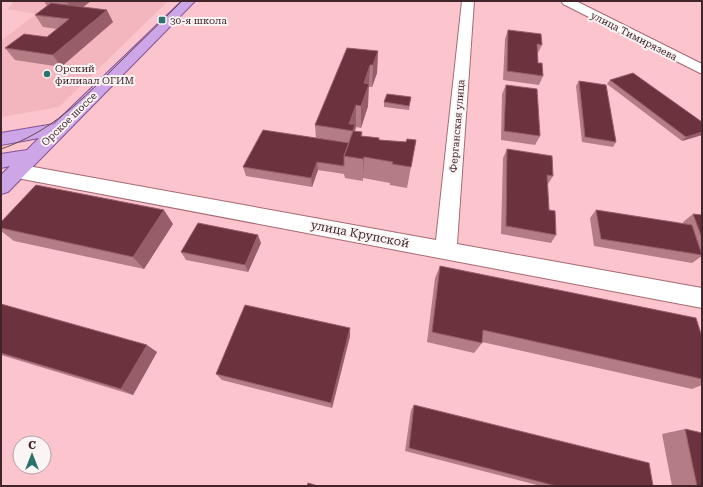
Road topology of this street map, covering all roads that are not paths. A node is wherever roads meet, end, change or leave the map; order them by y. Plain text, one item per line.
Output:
1 (189, 1) edge
2 (468, 1) edge
3 (566, 1) edge
4 (702, 70) edge
5 (60, 129) junction
6 (1, 139) edge
7 (9, 166) edge
8 (1, 187) edge
9 (446, 250) junction
10 (702, 298) edge

1 - 5 main road, Орское шоссе
2 - 9 street, Ферганская улица
3 - 4 street, улица Тимирязева
5 - 6 main road
5 - 7 main road, Орское шоссе
7 - 8 main road
7 - 9 street, улица Крупской
9 - 10 street, улица Крупской

